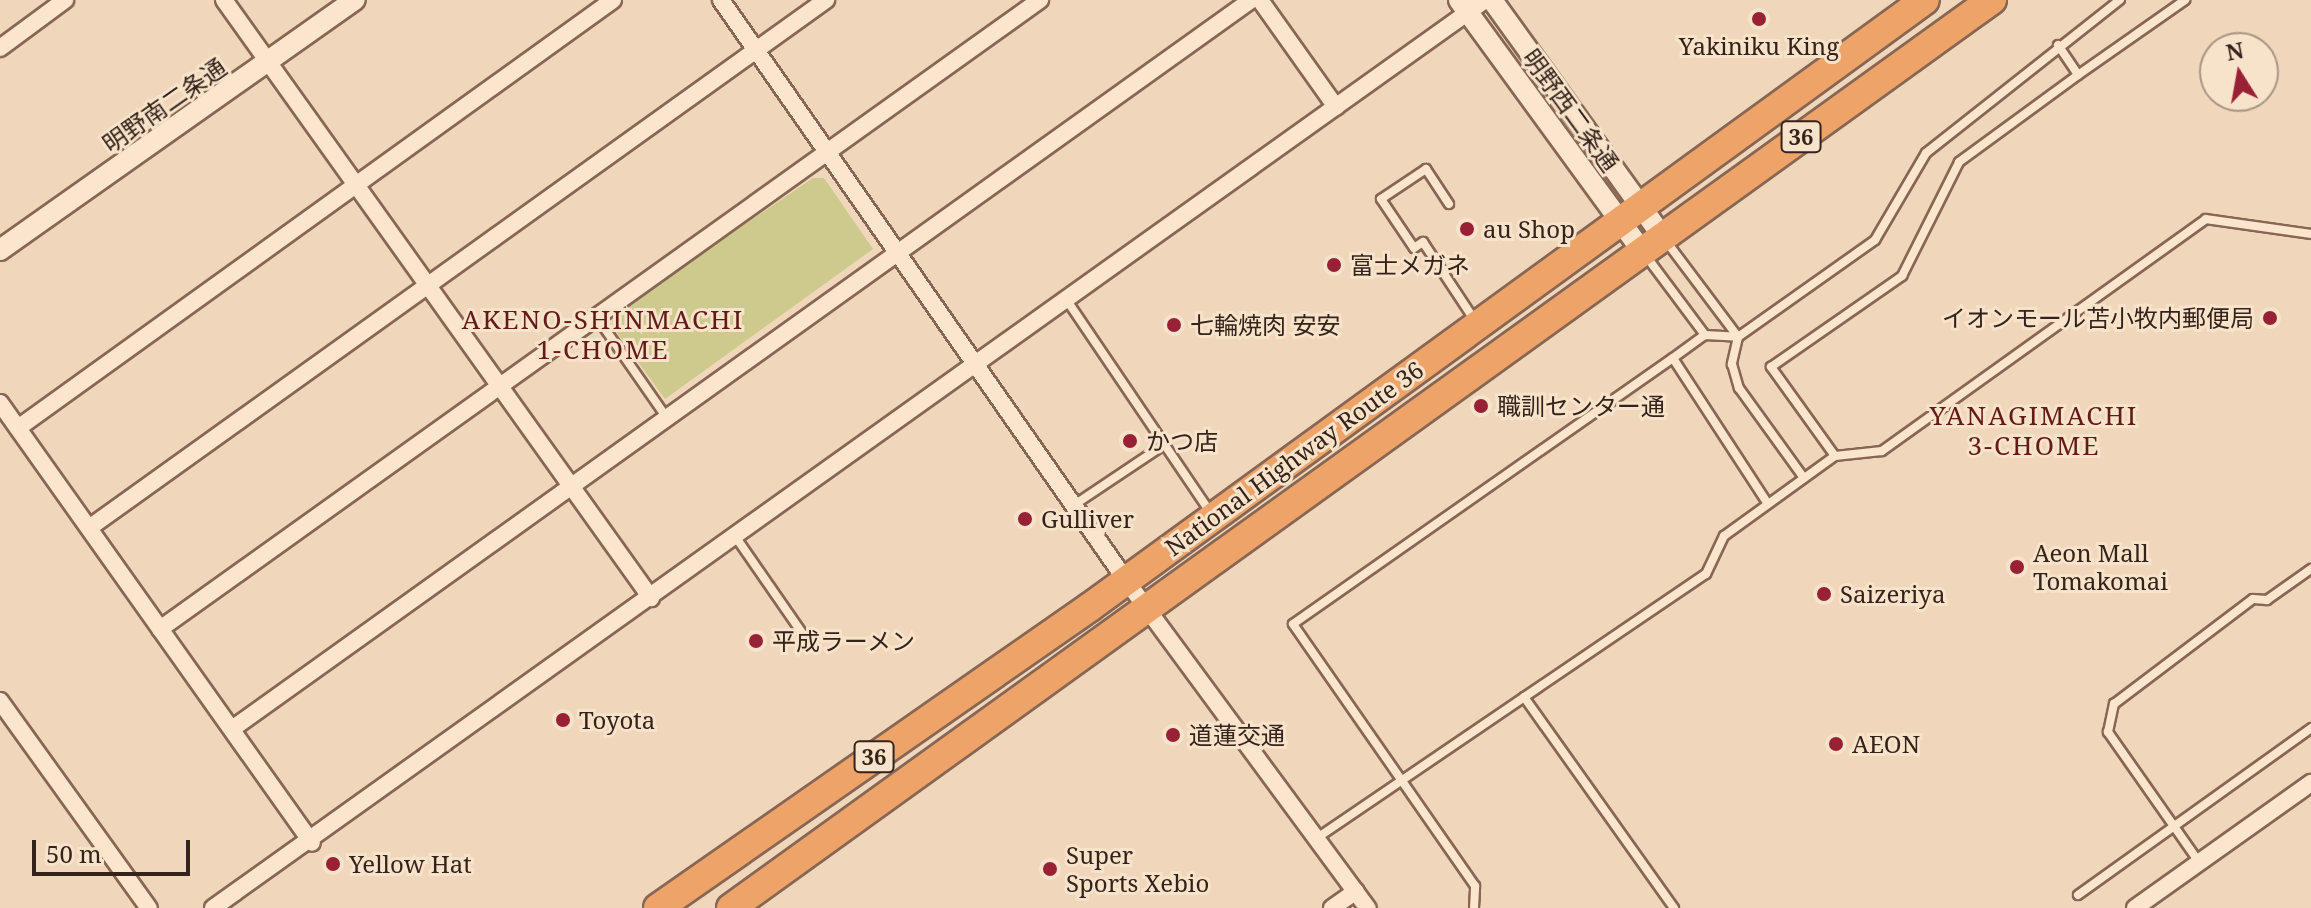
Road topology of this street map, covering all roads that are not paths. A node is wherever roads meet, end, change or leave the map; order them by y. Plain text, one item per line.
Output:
1 (65, 0) edge
2 (224, 0) edge
3 (355, 0) edge
4 (613, 0) edge
5 (721, 0) edge
6 (826, 0) edge
7 (1040, 0) edge
8 (1251, 0) edge
9 (1260, 0) edge
10 (1492, 0) edge
11 (1925, 0) edge
12 (1992, 0) edge
13 (2120, 0) edge
14 (2185, 0) edge
15 (1470, 4) edge
16 (2058, 45) junction
17 (0, 48) edge
18 (755, 49) junction
19 (270, 62) junction
20 (2078, 75) junction
21 (1336, 107) junction
22 (828, 152) junction
23 (355, 180) junction
24 (1449, 204) dead end
25 (1631, 213) junction
26 (2311, 234) edge
27 (1652, 243) junction
28 (0, 250) edge
29 (896, 252) junction
30 (429, 284) junction
31 (1065, 297) junction
32 (596, 316) junction
33 (1478, 325) junction
34 (1705, 335) junction
35 (1738, 337) junction
36 (1673, 358) junction
37 (974, 362) junction
38 (501, 383) junction
39 (0, 403) edge
40 (667, 418) junction
41 (18, 428) junction
42 (1165, 444) junction
43 (1835, 456) junction
44 (1804, 478) junction
45 (574, 485) junction
46 (1768, 504) junction
47 (1074, 505) junction
48 (1214, 517) junction
49 (89, 528) junction
50 (735, 536) junction
51 (2311, 569) edge
52 (1125, 579) junction
53 (651, 598) junction
54 (1148, 604) junction
55 (160, 629) junction
56 (805, 637) dead end
57 (1524, 697) junction
58 (0, 701) edge
59 (2311, 728) edge
60 (232, 729) junction
61 (1401, 781) junction
62 (2311, 783) edge
63 (2174, 826) junction
64 (1317, 838) junction
65 (312, 843) junction
66 (2199, 862) junction
67 (1356, 891) junction
68 (2078, 895) dead end
69 (149, 908) edge
70 (213, 908) edge
71 (658, 908) edge
72 (731, 908) edge
73 (1332, 908) edge
74 (1368, 908) edge
75 (1474, 908) edge
76 (1674, 908) edge
77 (2135, 908) edge

1 - 17 street
2 - 19 street
3 - 19 street, 明野南二条通
4 - 23 street
5 - 18 street
6 - 18 street
7 - 22 street
8 - 29 street
9 - 21 street
10 - 25 street, 明野西二条通
11 - 25 highway, National Highway Route 36 / 36
12 - 27 highway, National Highway Route 36 / 36
13 - 16 lane
14 - 20 lane
15 - 21 street
15 - 25 street, 明野西二条通
16 - 20 lane
16 - 35 lane
18 - 22 street
18 - 30 street
19 - 23 street
19 - 28 street, 明野南二条通
20 - 43 lane
21 - 31 street
22 - 29 street
22 - 32 street
23 - 30 street
23 - 41 street
24 - 33 lane
25 - 27 street, 明野西二条通
25 - 33 highway, National Highway Route 36 / 36
26 - 43 lane
27 - 34 lane
27 - 35 lane
27 - 54 highway, National Highway Route 36 / 36
29 - 37 street
29 - 40 street
30 - 38 street
30 - 49 street
31 - 37 street
31 - 42 lane
32 - 38 street
32 - 40 lane
33 - 48 highway, National Highway Route 36 / 36
34 - 35 lane
34 - 36 lane
35 - 44 lane
36 - 46 lane
36 - 61 lane
37 - 47 street
37 - 50 street
38 - 45 street
38 - 55 street
39 - 41 street
40 - 45 street
41 - 49 street
42 - 47 lane
42 - 48 lane
43 - 44 lane
44 - 46 lane
45 - 53 street
45 - 60 street
46 - 57 lane
47 - 52 street
48 - 52 highway, National Highway Route 36 / 36
49 - 55 street
50 - 53 street
50 - 56 lane
51 - 63 lane
52 - 54 street
52 - 71 highway, National Highway Route 36 / 36
53 - 65 street
54 - 64 street
54 - 72 highway, National Highway Route 36 / 36
55 - 60 street
57 - 61 lane
57 - 76 lane
58 - 69 street
59 - 63 lane
60 - 65 street
61 - 64 lane
61 - 75 lane
62 - 66 street
63 - 66 lane
63 - 68 lane
64 - 67 street
65 - 70 street
66 - 77 street
67 - 73 street
67 - 74 street

